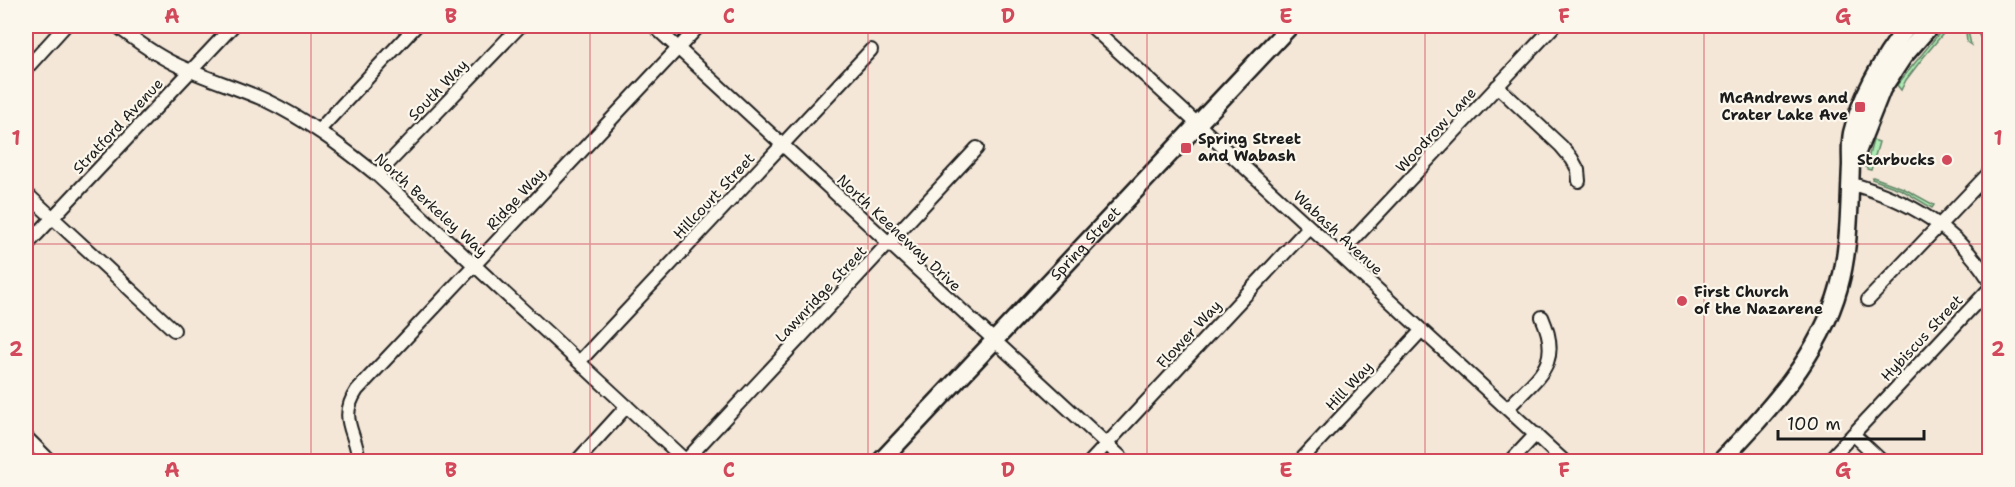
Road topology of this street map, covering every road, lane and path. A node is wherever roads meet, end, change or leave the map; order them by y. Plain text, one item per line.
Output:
1 (65, 26) edge
2 (117, 26) edge
3 (233, 26) edge
4 (416, 26) edge
5 (520, 26) edge
6 (654, 26) edge
7 (699, 26) edge
8 (1091, 26) edge
9 (1290, 26) edge
10 (1554, 26) edge
11 (1908, 26) edge
12 (1929, 26) edge
13 (1986, 26) edge
14 (1989, 35) edge
15 (678, 48) junction
16 (871, 50) dead end
17 (26, 69) edge
18 (191, 71) junction
19 (1497, 86) junction
20 (1197, 124) junction
21 (319, 130) junction
22 (782, 145) junction
23 (977, 148) dead end
24 (1851, 166) junction
25 (1989, 172) edge
26 (377, 175) junction
27 (1579, 181) dead end
28 (1849, 183) junction
29 (26, 193) edge
30 (51, 219) junction
31 (1941, 225) junction
32 (1309, 227) junction
33 (889, 244) junction
34 (26, 246) edge
35 (1339, 255) junction
36 (474, 265) junction
37 (1989, 281) edge
38 (1989, 288) edge
39 (1868, 300) dead end
40 (1542, 317) dead end
41 (174, 330) dead end
42 (1422, 330) junction
43 (993, 340) junction
44 (579, 362) junction
45 (627, 406) junction
46 (1508, 408) junction
47 (1536, 434) junction
48 (1853, 434) junction
49 (26, 437) edge
50 (1106, 444) junction
51 (686, 461) edge
52 (51, 462) edge
53 (359, 462) edge
54 (576, 462) edge
55 (880, 462) edge
56 (1090, 462) edge
57 (1126, 462) edge
58 (1299, 462) edge
59 (1510, 462) edge
60 (1565, 462) edge
61 (1720, 462) edge
62 (1827, 462) edge
63 (1883, 462) edge

1 - 17 street
2 - 18 street, North Berkeley Way
3 - 18 street, Stratford Avenue
4 - 21 street
5 - 26 street, South Way
6 - 15 street, North Keeneway Drive
7 - 15 street, Ridge Way
8 - 20 street, Wabash Avenue
9 - 20 main road, Spring Street
10 - 19 street, Woodrow Lane
11 - 24 main road
12 - 24 main road
13 - 14 main road
15 - 22 street, North Keeneway Drive
15 - 36 street, Ridge Way
16 - 22 street, Hillcourt Street
18 - 21 street, North Berkeley Way
18 - 30 street, Stratford Avenue
19 - 27 street
19 - 35 street, Woodrow Lane
20 - 32 street, Wabash Avenue
20 - 43 main road, Spring Street
21 - 26 street, North Berkeley Way
22 - 33 street, North Keeneway Drive
22 - 44 street, Hillcourt Street
23 - 33 street, Lawnridge Street
24 - 28 main road
25 - 31 street
26 - 36 street, North Berkeley Way
28 - 31 street
28 - 61 main road
29 - 30 street
30 - 34 street, Stratford Avenue
30 - 41 street
31 - 37 street
31 - 39 street
32 - 35 street, Wabash Avenue
32 - 50 street, Flower Way
33 - 43 street, North Keeneway Drive
33 - 51 street, Lawnridge Street
35 - 42 street, Wabash Avenue
36 - 44 street, North Berkeley Way
36 - 53 street, Ridge Way
38 - 48 street, Hybiscus Street
40 - 46 street
42 - 46 street, Wabash Avenue
42 - 58 street, Hill Way
43 - 50 street, North Keeneway Drive
43 - 55 main road, Spring Street
44 - 45 street, North Berkeley Way
45 - 51 street, North Berkeley Way
45 - 54 street
46 - 47 street, Wabash Avenue
47 - 59 street
47 - 60 street, Wabash Avenue
48 - 62 street, Hybiscus Street
48 - 63 street
49 - 52 street
50 - 56 street, Flower Way
50 - 57 street, North Keeneway Drive

